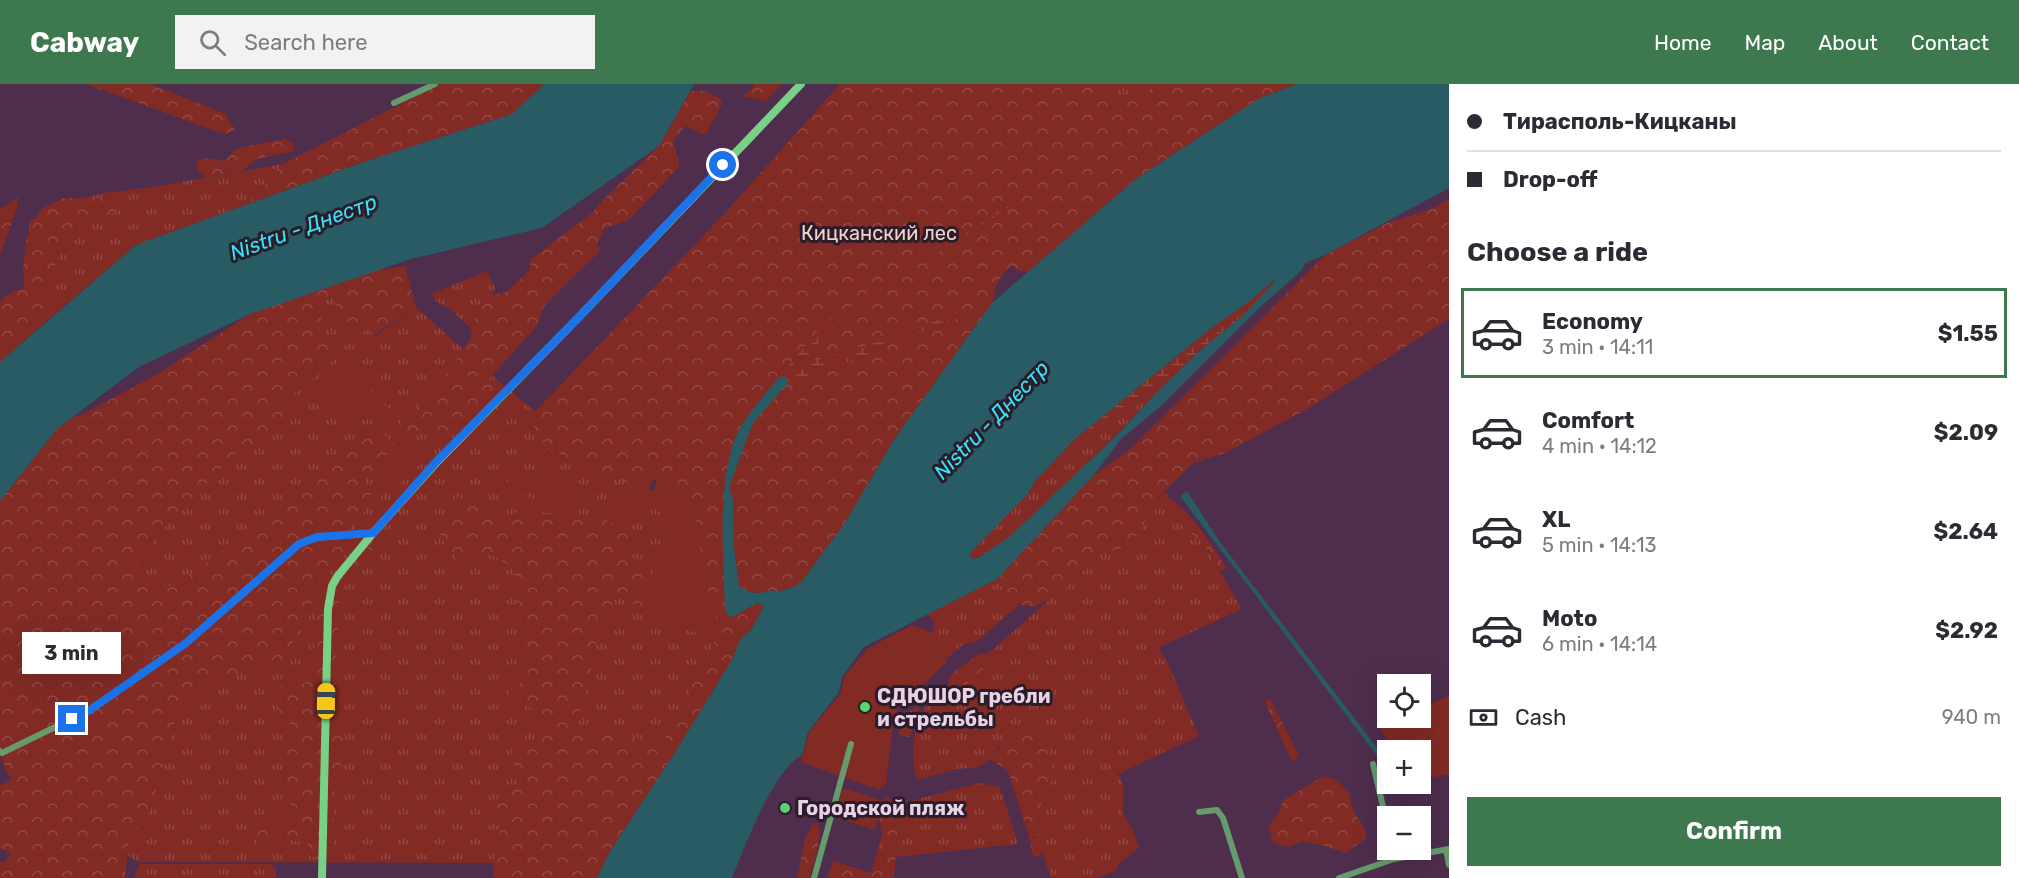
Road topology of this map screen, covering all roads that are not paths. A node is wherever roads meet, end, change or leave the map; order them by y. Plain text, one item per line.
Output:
1 (435, 84) edge
2 (801, 84) edge
3 (394, 103) dead end
4 (373, 533) junction
5 (851, 744) dead end
6 (0, 751) edge
7 (1373, 764) dead end
8 (1383, 806) edge
9 (1199, 812) dead end
10 (1448, 849) edge
11 (1431, 852) edge
12 (1391, 860) edge
13 (1449, 865) edge
14 (322, 878) edge
15 (814, 878) edge
16 (1242, 878) edge
17 (1339, 878) edge

1 - 3 street
2 - 4 street
4 - 6 street
4 - 14 street
5 - 15 street
7 - 8 street
9 - 16 street
10 - 11 street
10 - 13 street
12 - 17 street

